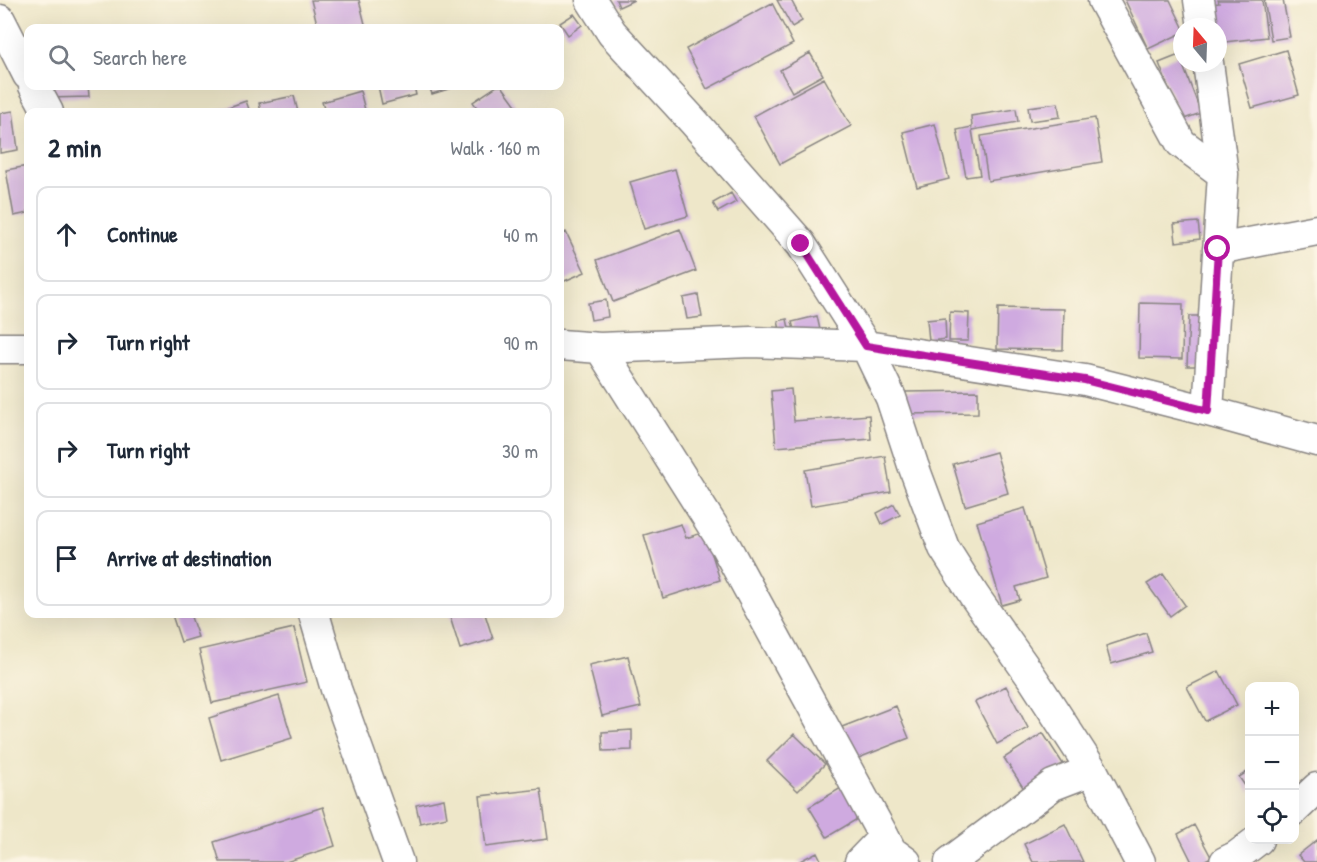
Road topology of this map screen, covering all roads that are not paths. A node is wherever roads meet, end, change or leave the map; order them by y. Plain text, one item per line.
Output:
1 (591, 0) edge
2 (1103, 0) edge
3 (1200, 0) edge
4 (1202, 18) edge
5 (0, 20) edge
6 (24, 67) edge
7 (1209, 72) edge
8 (36, 90) edge
9 (46, 108) edge
10 (1222, 174) junction
11 (1317, 230) edge
12 (1218, 249) junction
13 (564, 338) edge
14 (866, 346) junction
15 (0, 348) edge
16 (24, 348) edge
17 (600, 348) junction
18 (1208, 411) junction
19 (1317, 441) edge
20 (315, 618) edge
21 (1092, 770) junction
22 (1317, 789) edge
23 (1299, 805) edge
24 (884, 837) junction
25 (1253, 844) edge
26 (398, 862) edge
27 (861, 862) edge
28 (906, 862) edge
29 (950, 862) edge
30 (1140, 862) edge
31 (1225, 862) edge

1 - 14 street
2 - 10 street
3 - 4 street
5 - 6 street
7 - 10 street
8 - 9 street
10 - 12 street
11 - 12 street
12 - 18 street
13 - 17 street
14 - 17 street
14 - 18 street
14 - 21 street
15 - 16 street
17 - 24 street
18 - 19 street
20 - 26 street
21 - 29 street
21 - 30 street
22 - 23 street
24 - 27 street
24 - 28 street
25 - 31 street

